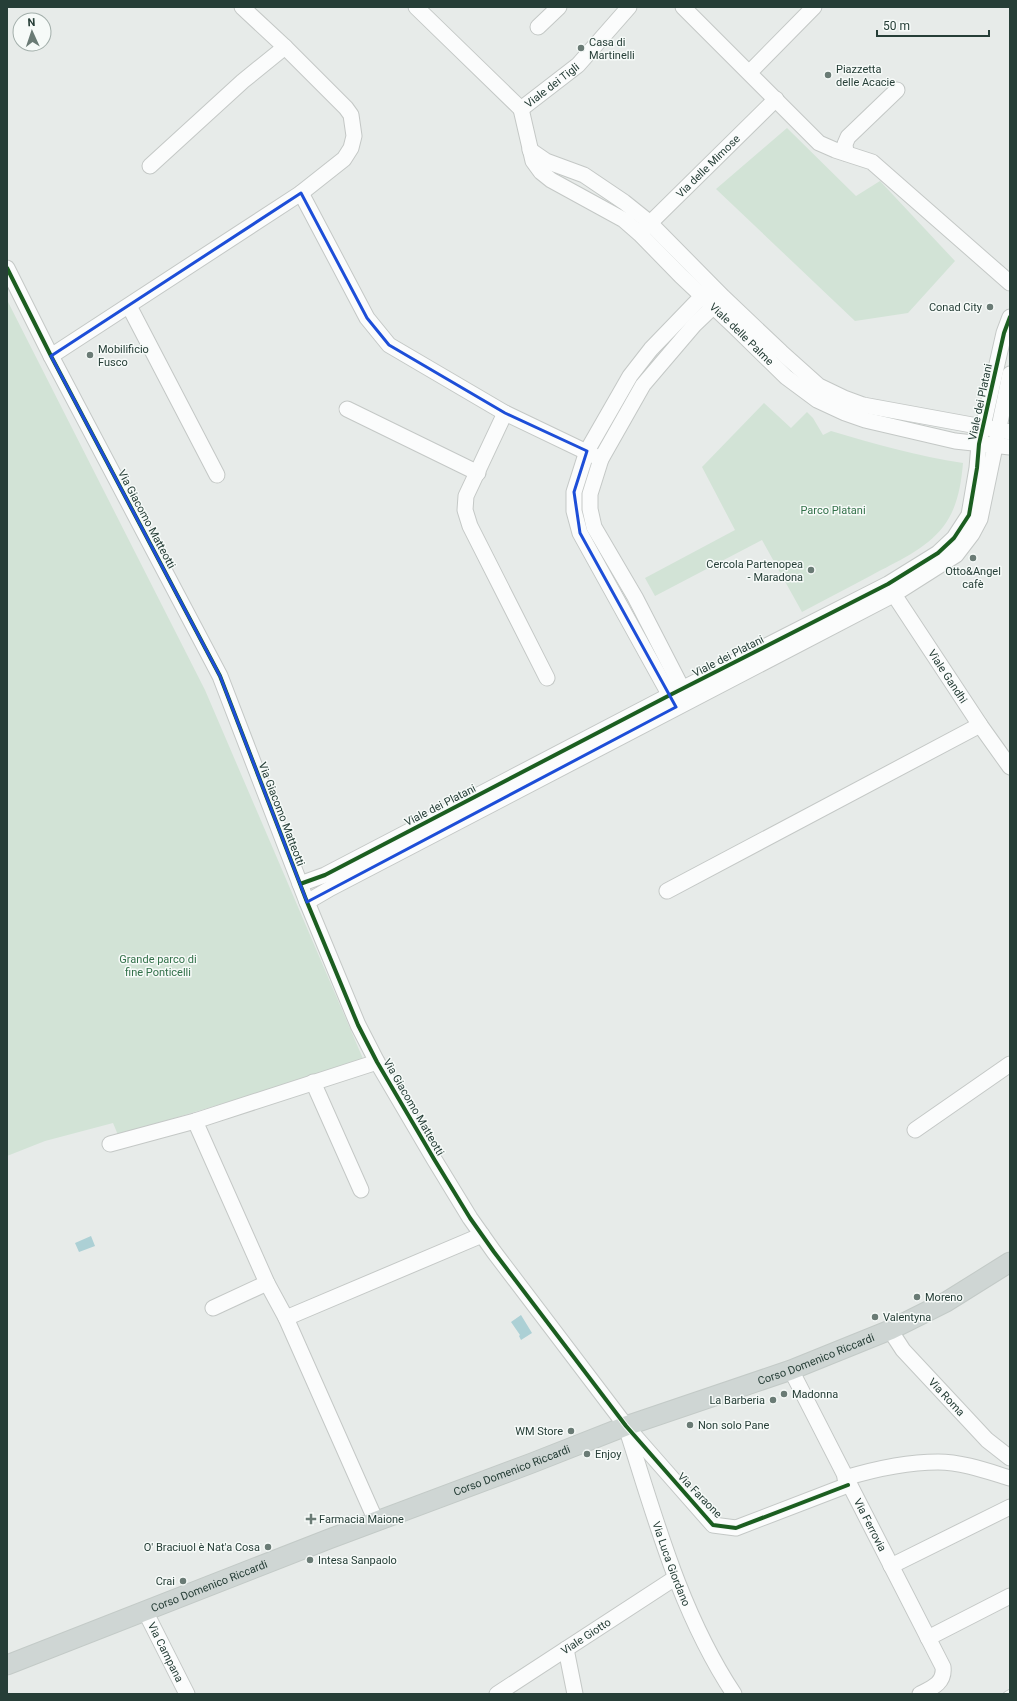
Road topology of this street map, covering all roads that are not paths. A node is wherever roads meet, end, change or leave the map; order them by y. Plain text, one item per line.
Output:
1 (242, 7) edge
2 (416, 7) edge
3 (559, 7) edge
4 (630, 7) edge
5 (684, 7) edge
6 (814, 7) edge
7 (538, 27) dead end
8 (285, 47) junction
9 (750, 72) junction
10 (897, 90) dead end
11 (776, 99) junction
12 (521, 109) junction
13 (846, 153) junction
14 (150, 166) dead end
15 (301, 193) junction
16 (645, 228) junction
17 (7, 268) edge
18 (1010, 284) edge
19 (712, 297) junction
20 (129, 306) junction
21 (1010, 317) edge
22 (51, 356) junction
23 (1010, 374) edge
24 (347, 409) dead end
25 (505, 413) junction
26 (983, 428) junction
27 (1004, 430) edge
28 (987, 445) junction
29 (1010, 447) edge
30 (587, 451) junction
31 (601, 459) junction
32 (478, 473) junction
33 (217, 475) dead end
34 (891, 590) junction
35 (547, 678) dead end
36 (679, 698) junction
37 (980, 725) junction
38 (1010, 767) edge
39 (300, 884) junction
40 (668, 892) dead end
41 (307, 902) junction
42 (377, 1062) junction
43 (1010, 1064) edge
44 (313, 1082) junction
45 (195, 1121) junction
46 (915, 1130) dead end
47 (110, 1144) dead end
48 (361, 1190) dead end
49 (482, 1235) junction
50 (1010, 1262) edge
51 (267, 1283) junction
52 (213, 1308) dead end
53 (286, 1318) junction
54 (890, 1330) junction
55 (791, 1370) junction
56 (626, 1426) junction
57 (1010, 1458) edge
58 (1010, 1478) edge
59 (846, 1481) junction
60 (1010, 1507) edge
61 (376, 1521) junction
62 (891, 1566) junction
63 (675, 1578) junction
64 (1010, 1596) edge
65 (145, 1611) junction
66 (928, 1638) junction
67 (566, 1649) junction
68 (7, 1665) edge
69 (187, 1694) edge
70 (497, 1694) edge
71 (575, 1694) edge
72 (734, 1694) edge
73 (920, 1694) edge

1 - 8 street
2 - 12 street
3 - 7 street
4 - 12 street, Viale dei Tigli
5 - 9 street
6 - 9 street
8 - 14 street
8 - 15 street
9 - 11 street
10 - 13 street
11 - 13 street
11 - 16 street, Via delle Mimose
12 - 16 street, Viale delle Palme
13 - 18 street
15 - 20 street
15 - 25 street
16 - 19 street, Viale delle Palme
17 - 22 street, Via Giacomo Matteotti
19 - 26 street, Viale delle Palme
19 - 28 street, Viale delle Palme
19 - 30 street
19 - 31 street
20 - 22 street
20 - 33 street
21 - 26 street, Viale dei Platani
22 - 39 street, Via Giacomo Matteotti
23 - 27 street, Viale dei Platani
24 - 32 street
25 - 30 street
25 - 32 street
26 - 27 street, Viale delle Palme
26 - 28 street, Viale dei Platani
27 - 28 street, Viale dei Platani
28 - 29 street, Viale delle Palme
28 - 34 street, Viale dei Platani
30 - 31 street
30 - 36 street
31 - 36 street
32 - 35 street
34 - 36 street, Viale dei Platani
34 - 37 street, Viale Gandhi
36 - 39 street, Viale dei Platani
36 - 41 street, Viale dei Platani
37 - 38 street, Viale Gandhi
37 - 40 street
39 - 41 street, Via Giacomo Matteotti
41 - 42 street, Via Giacomo Matteotti
42 - 44 street
42 - 49 street, Via Giacomo Matteotti
43 - 46 street
44 - 45 street
44 - 48 street
45 - 47 street
45 - 51 street
49 - 53 street
49 - 56 street, Via Giacomo Matteotti
50 - 54 main road, Corso Domenico Riccardi
51 - 52 street
51 - 53 street
53 - 61 street
54 - 55 main road, Corso Domenico Riccardi
54 - 57 street, Via Roma
55 - 56 main road, Corso Domenico Riccardi
55 - 59 street, Via Ferrovia
56 - 59 street, Via Faraone
56 - 61 main road, Corso Domenico Riccardi
56 - 63 street, Via Luca Giordano
58 - 59 street, Via Faraone
59 - 62 street, Via Ferrovia
60 - 62 street
61 - 65 main road, Corso Domenico Riccardi
62 - 66 street, Via Ferrovia
63 - 67 street, Viale Giotto
63 - 72 street, Via Luca Giordano
64 - 66 street
65 - 68 main road, Corso Domenico Riccardi
65 - 69 street, Via Campana
66 - 73 street, Via Ferrovia
67 - 70 street, Viale Giotto
67 - 71 street

